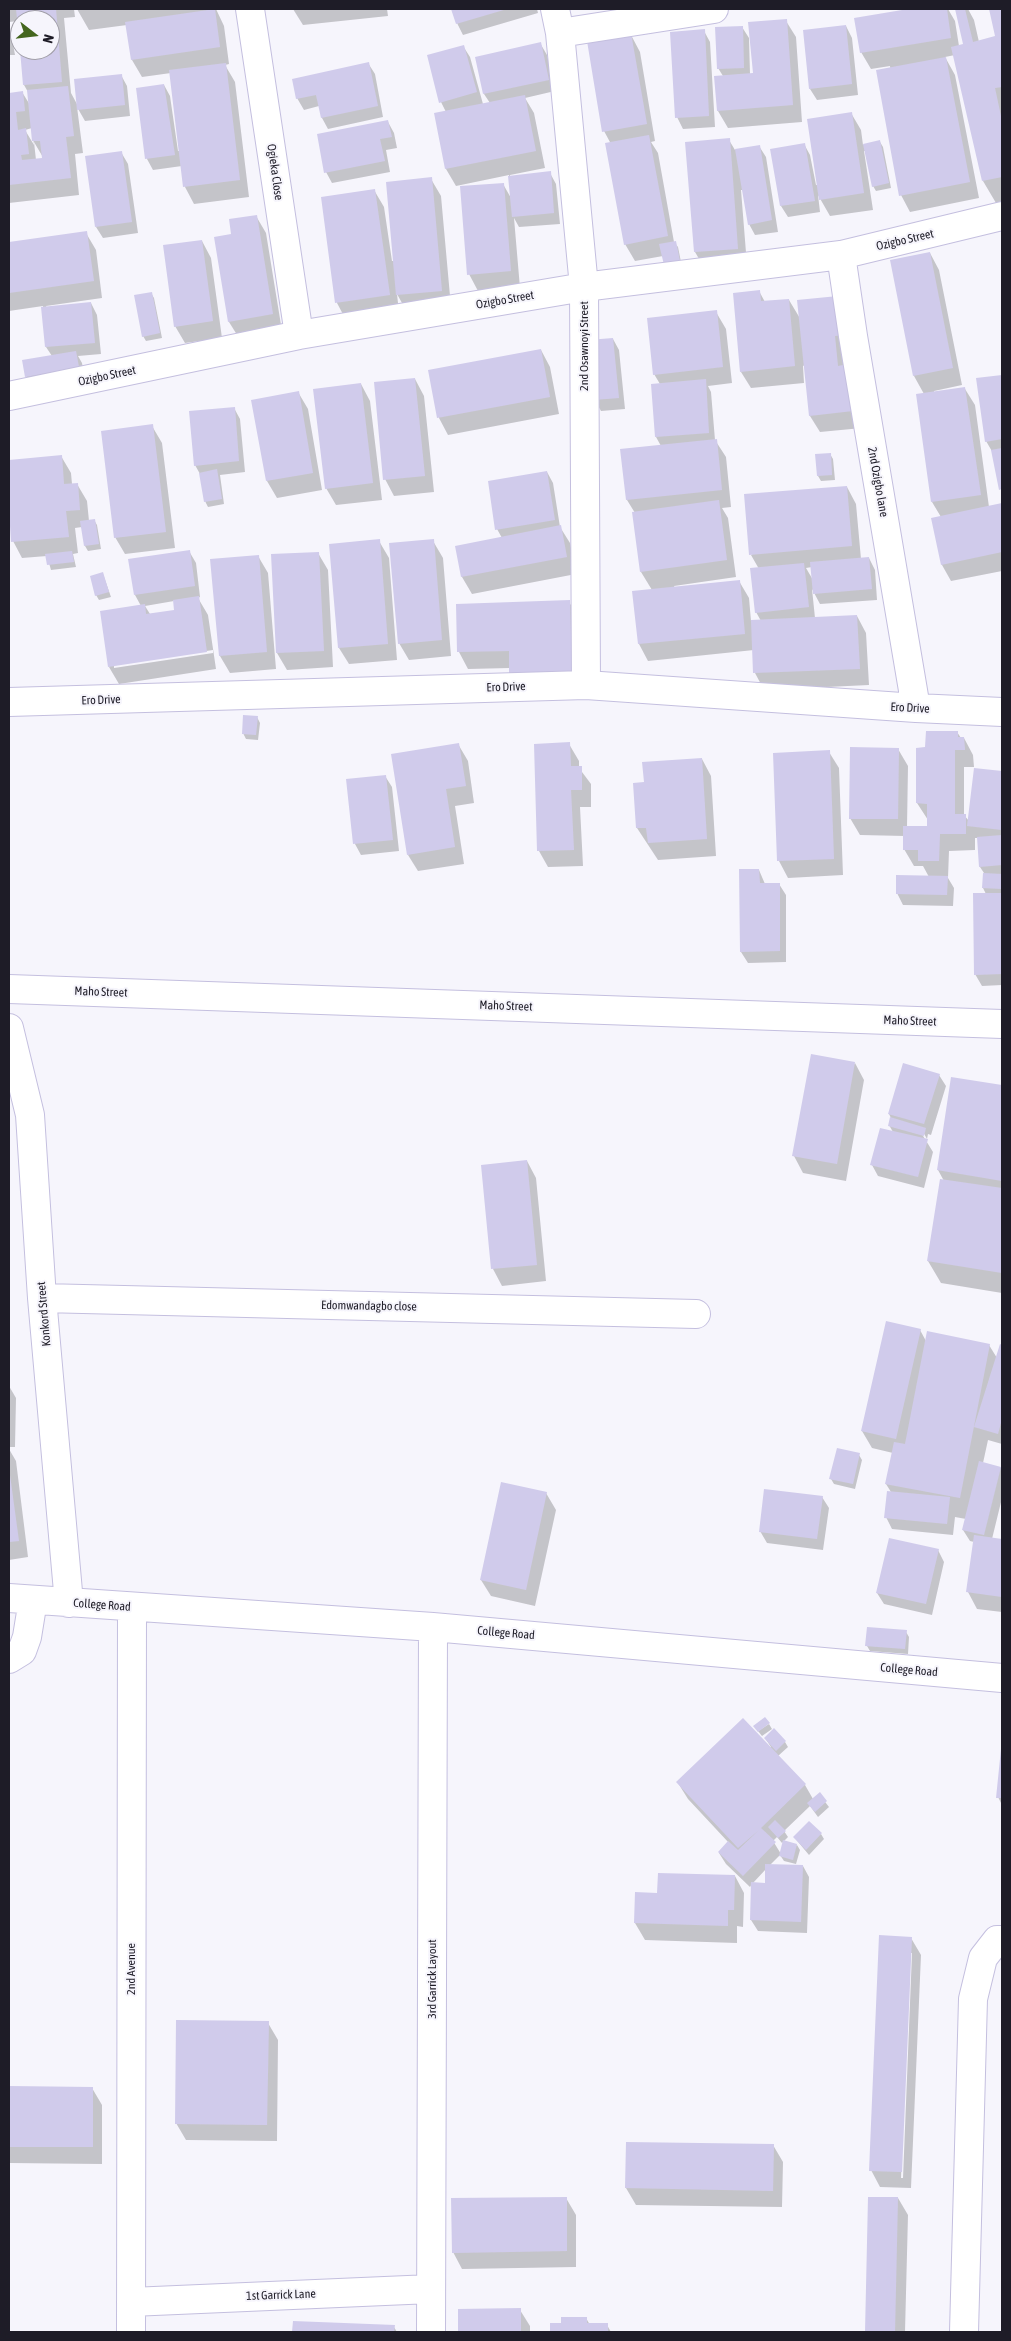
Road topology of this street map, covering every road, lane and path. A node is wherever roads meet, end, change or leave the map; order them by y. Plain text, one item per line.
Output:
1 (250, 9) edge
2 (714, 9) edge
3 (557, 21) edge
4 (1002, 216) edge
5 (841, 255) junction
6 (584, 287) junction
7 (299, 335) junction
8 (9, 396) edge
9 (586, 685) junction
10 (9, 702) edge
11 (916, 708) junction
12 (1002, 712) edge
13 (9, 989) edge
14 (1002, 1024) edge
15 (9, 1028) edge
16 (19, 1116) edge
17 (42, 1298) junction
18 (696, 1314) dead end
19 (21, 1599) edge
20 (69, 1603) junction
21 (132, 1607) junction
22 (433, 1627) junction
23 (9, 1659) edge
24 (1002, 1678) edge
25 (1002, 1940) edge
26 (431, 2289) junction
27 (131, 2302) junction
28 (131, 2332) edge
29 (431, 2332) edge
30 (964, 2332) edge

1 - 7 street, Ogieka Close
2 - 3 street
3 - 6 street, 2nd Osawnoyi Street
4 - 5 street, Ozigbo Street
5 - 6 street, Ozigbo Street
5 - 11 street, 2nd Ozigbo lane
6 - 7 street, Ozigbo Street
6 - 9 street, 2nd Osawnoyi Street
7 - 8 street, Ozigbo Street
9 - 10 street, Ero Drive
9 - 11 street, Ero Drive
11 - 12 street, Ero Drive
13 - 14 street, Maho Street
15 - 16 street, Konkord Street
16 - 17 street, Konkord Street
17 - 18 street, Edomwandagbo close
17 - 20 street, Konkord Street
19 - 20 street, College Road
19 - 23 street
20 - 21 street, College Road
21 - 22 street, College Road
21 - 27 street, 2nd Avenue
22 - 24 street, College Road
22 - 26 street, 3rd Garrick Layout
25 - 30 street
26 - 27 street, 1st Garrick Lane
26 - 29 street, 3rd Garrick Layout
27 - 28 street, 2nd Avenue

